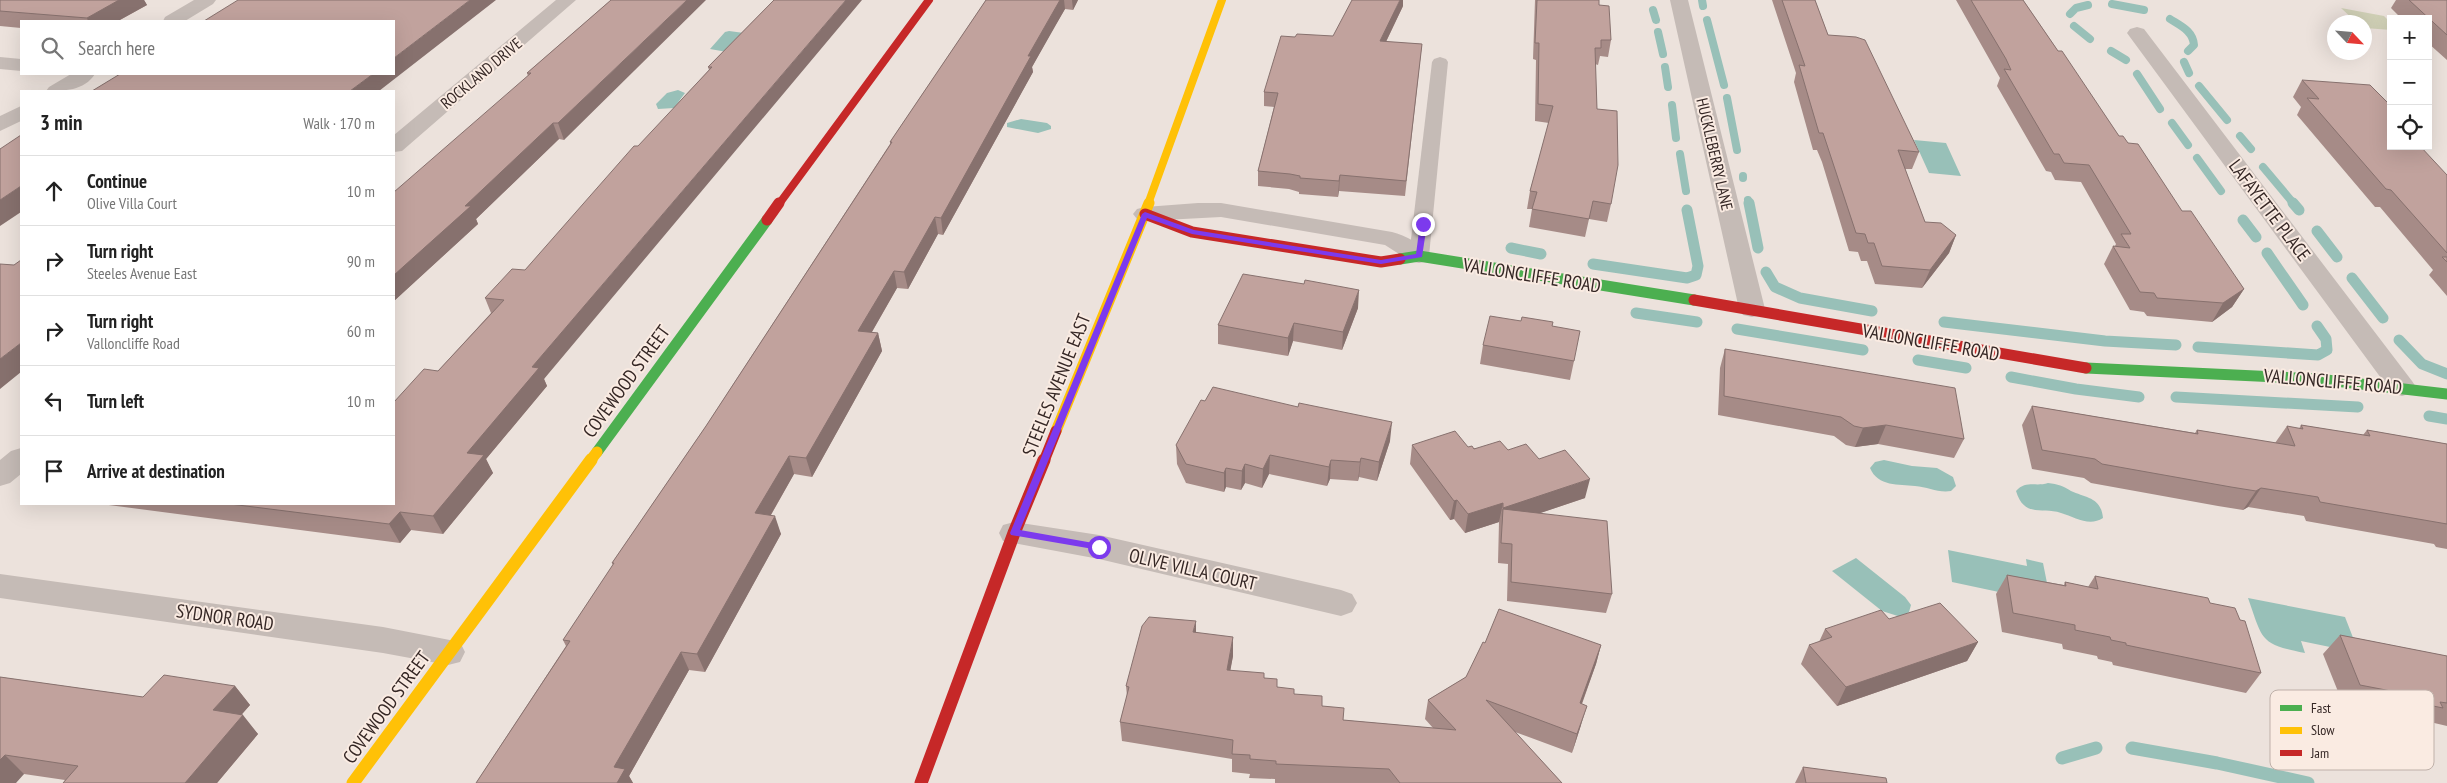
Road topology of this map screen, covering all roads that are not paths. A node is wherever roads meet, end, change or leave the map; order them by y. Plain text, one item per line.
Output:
1 (207, 0) edge
2 (568, 0) edge
3 (929, 0) edge
4 (1222, 0) edge
5 (1679, 0) edge
6 (174, 20) edge
7 (2137, 33) dead end
8 (1440, 62) dead end
9 (0, 63) edge
10 (20, 65) edge
11 (83, 75) edge
12 (58, 90) edge
13 (20, 113) edge
14 (0, 125) edge
15 (395, 145) edge
16 (1145, 214) junction
17 (1419, 256) junction
18 (1752, 309) junction
19 (2402, 387) junction
20 (2447, 394) edge
21 (20, 459) edge
22 (0, 476) edge
23 (1014, 533) junction
24 (0, 586) edge
25 (1341, 603) dead end
26 (448, 652) junction
27 (353, 783) edge
28 (921, 783) edge

1 - 6 street
2 - 15 street, ROCKLAND DRIVE
3 - 26 street, COVEWOOD STREET
4 - 16 street, STEELES AVENUE EAST
5 - 18 street, HUCKLEBERRY LANE
7 - 19 street, LAFAYETTE PLACE
8 - 17 lane
9 - 10 street
11 - 12 street
13 - 14 street
16 - 17 street, VALLONCLIFFE ROAD
16 - 23 street, STEELES AVENUE EAST
17 - 18 street, VALLONCLIFFE ROAD
18 - 19 street, VALLONCLIFFE ROAD
19 - 20 street, VALLONCLIFFE ROAD
21 - 22 street
23 - 25 street, OLIVE VILLA COURT
23 - 28 street, STEELES AVENUE EAST
24 - 26 street, SYDNOR ROAD
26 - 27 street, COVEWOOD STREET

